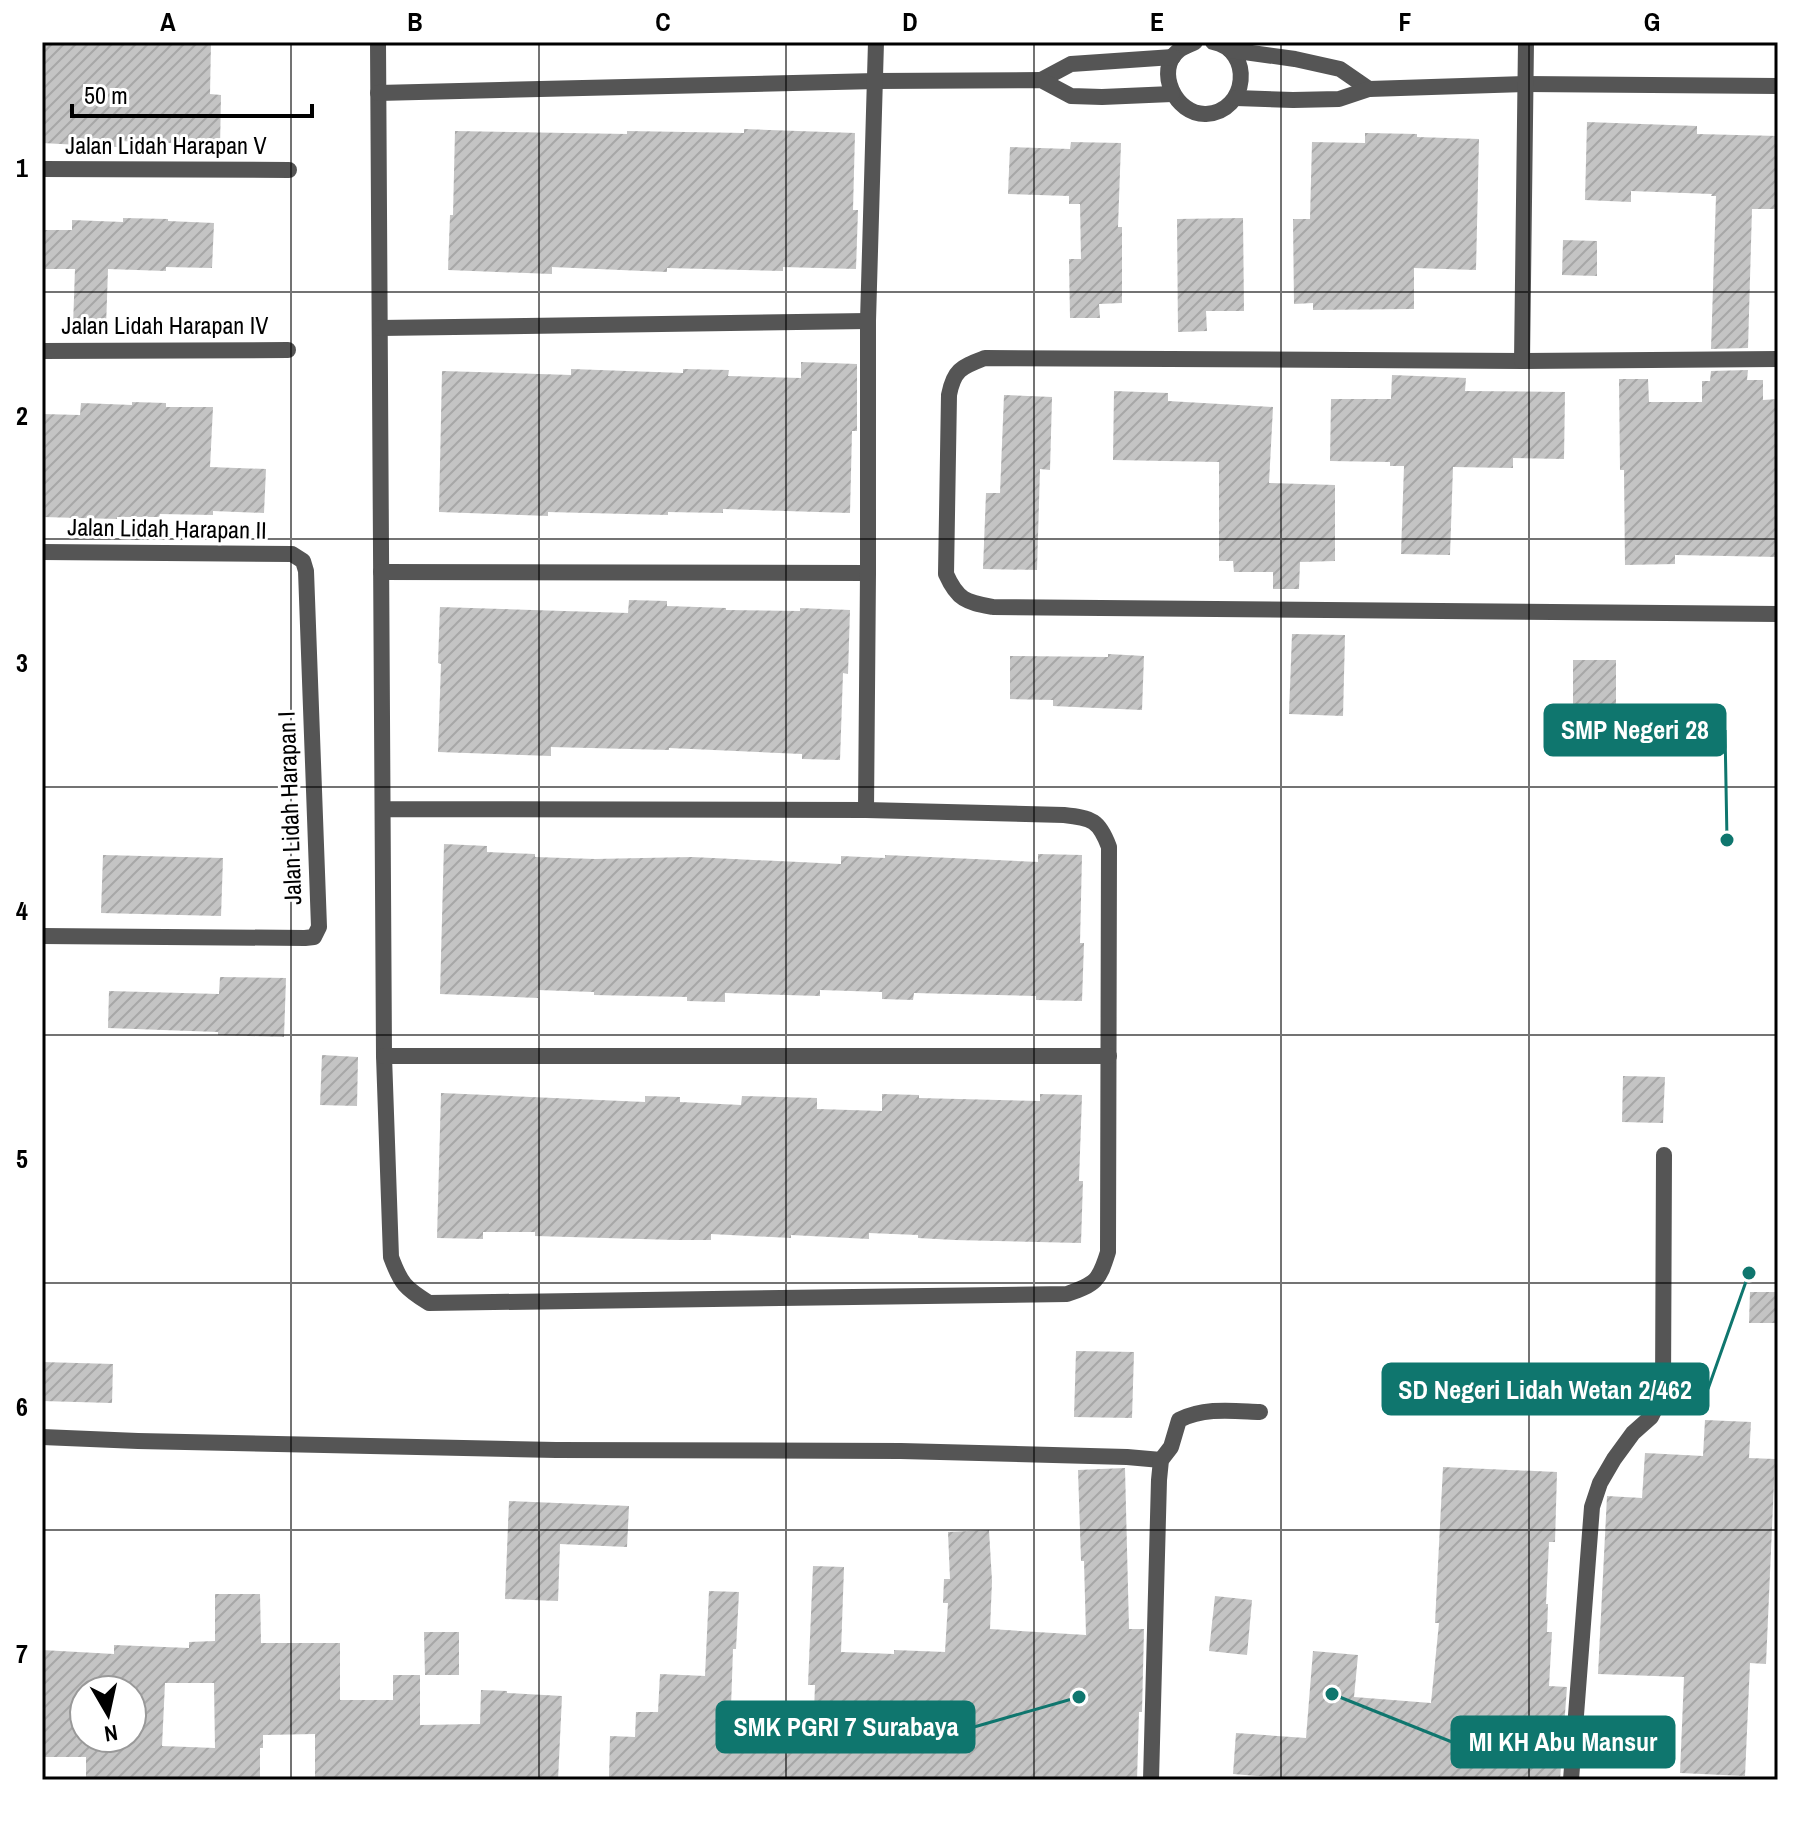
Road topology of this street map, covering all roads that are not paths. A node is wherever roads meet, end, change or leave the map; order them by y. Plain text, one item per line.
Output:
1 (378, 42) edge
2 (876, 42) edge
3 (1195, 42) edge
4 (1213, 42) edge
5 (1526, 42) edge
6 (1230, 50) junction
7 (1173, 57) junction
8 (1041, 80) junction
9 (876, 81) junction
10 (1525, 84) junction
11 (1778, 86) edge
12 (1369, 89) junction
13 (378, 93) junction
14 (1172, 94) junction
15 (1236, 98) junction
16 (42, 169) edge
17 (289, 170) dead end
18 (868, 321) junction
19 (380, 328) junction
20 (288, 350) dead end
21 (42, 351) edge
22 (1778, 359) edge
23 (1522, 361) junction
24 (42, 552) edge
25 (292, 554) joint
26 (381, 572) junction
27 (868, 573) junction
28 (1778, 614) edge
29 (383, 809) junction
30 (866, 810) junction
31 (42, 936) edge
32 (384, 1056) junction
33 (1109, 1056) junction
34 (1664, 1155) dead end
35 (1260, 1412) dead end
36 (42, 1437) edge
37 (1161, 1460) junction
38 (1151, 1780) edge
39 (1571, 1780) edge

1 - 13 street
2 - 9 street
3 - 7 street
4 - 6 street
5 - 10 street
6 - 12 street
6 - 15 street
7 - 8 street
7 - 14 street
8 - 9 street
8 - 14 street
9 - 13 street
9 - 18 street
10 - 11 street
10 - 12 street
10 - 23 street
12 - 15 street
13 - 19 street
14 - 15 street
16 - 17 street, Jalan Lidah Harapan V
18 - 19 street
18 - 27 street
19 - 26 street
20 - 21 street, Jalan Lidah Harapan IV
22 - 23 street
23 - 28 street
24 - 25 street, Jalan Lidah Harapan II
25 - 31 street, Jalan Lidah Harapan I
26 - 27 street
26 - 29 street
27 - 30 street
29 - 30 street
29 - 32 street
30 - 33 street
32 - 33 street
32 - 33 street
34 - 39 street
35 - 37 street
36 - 37 street
37 - 38 street

